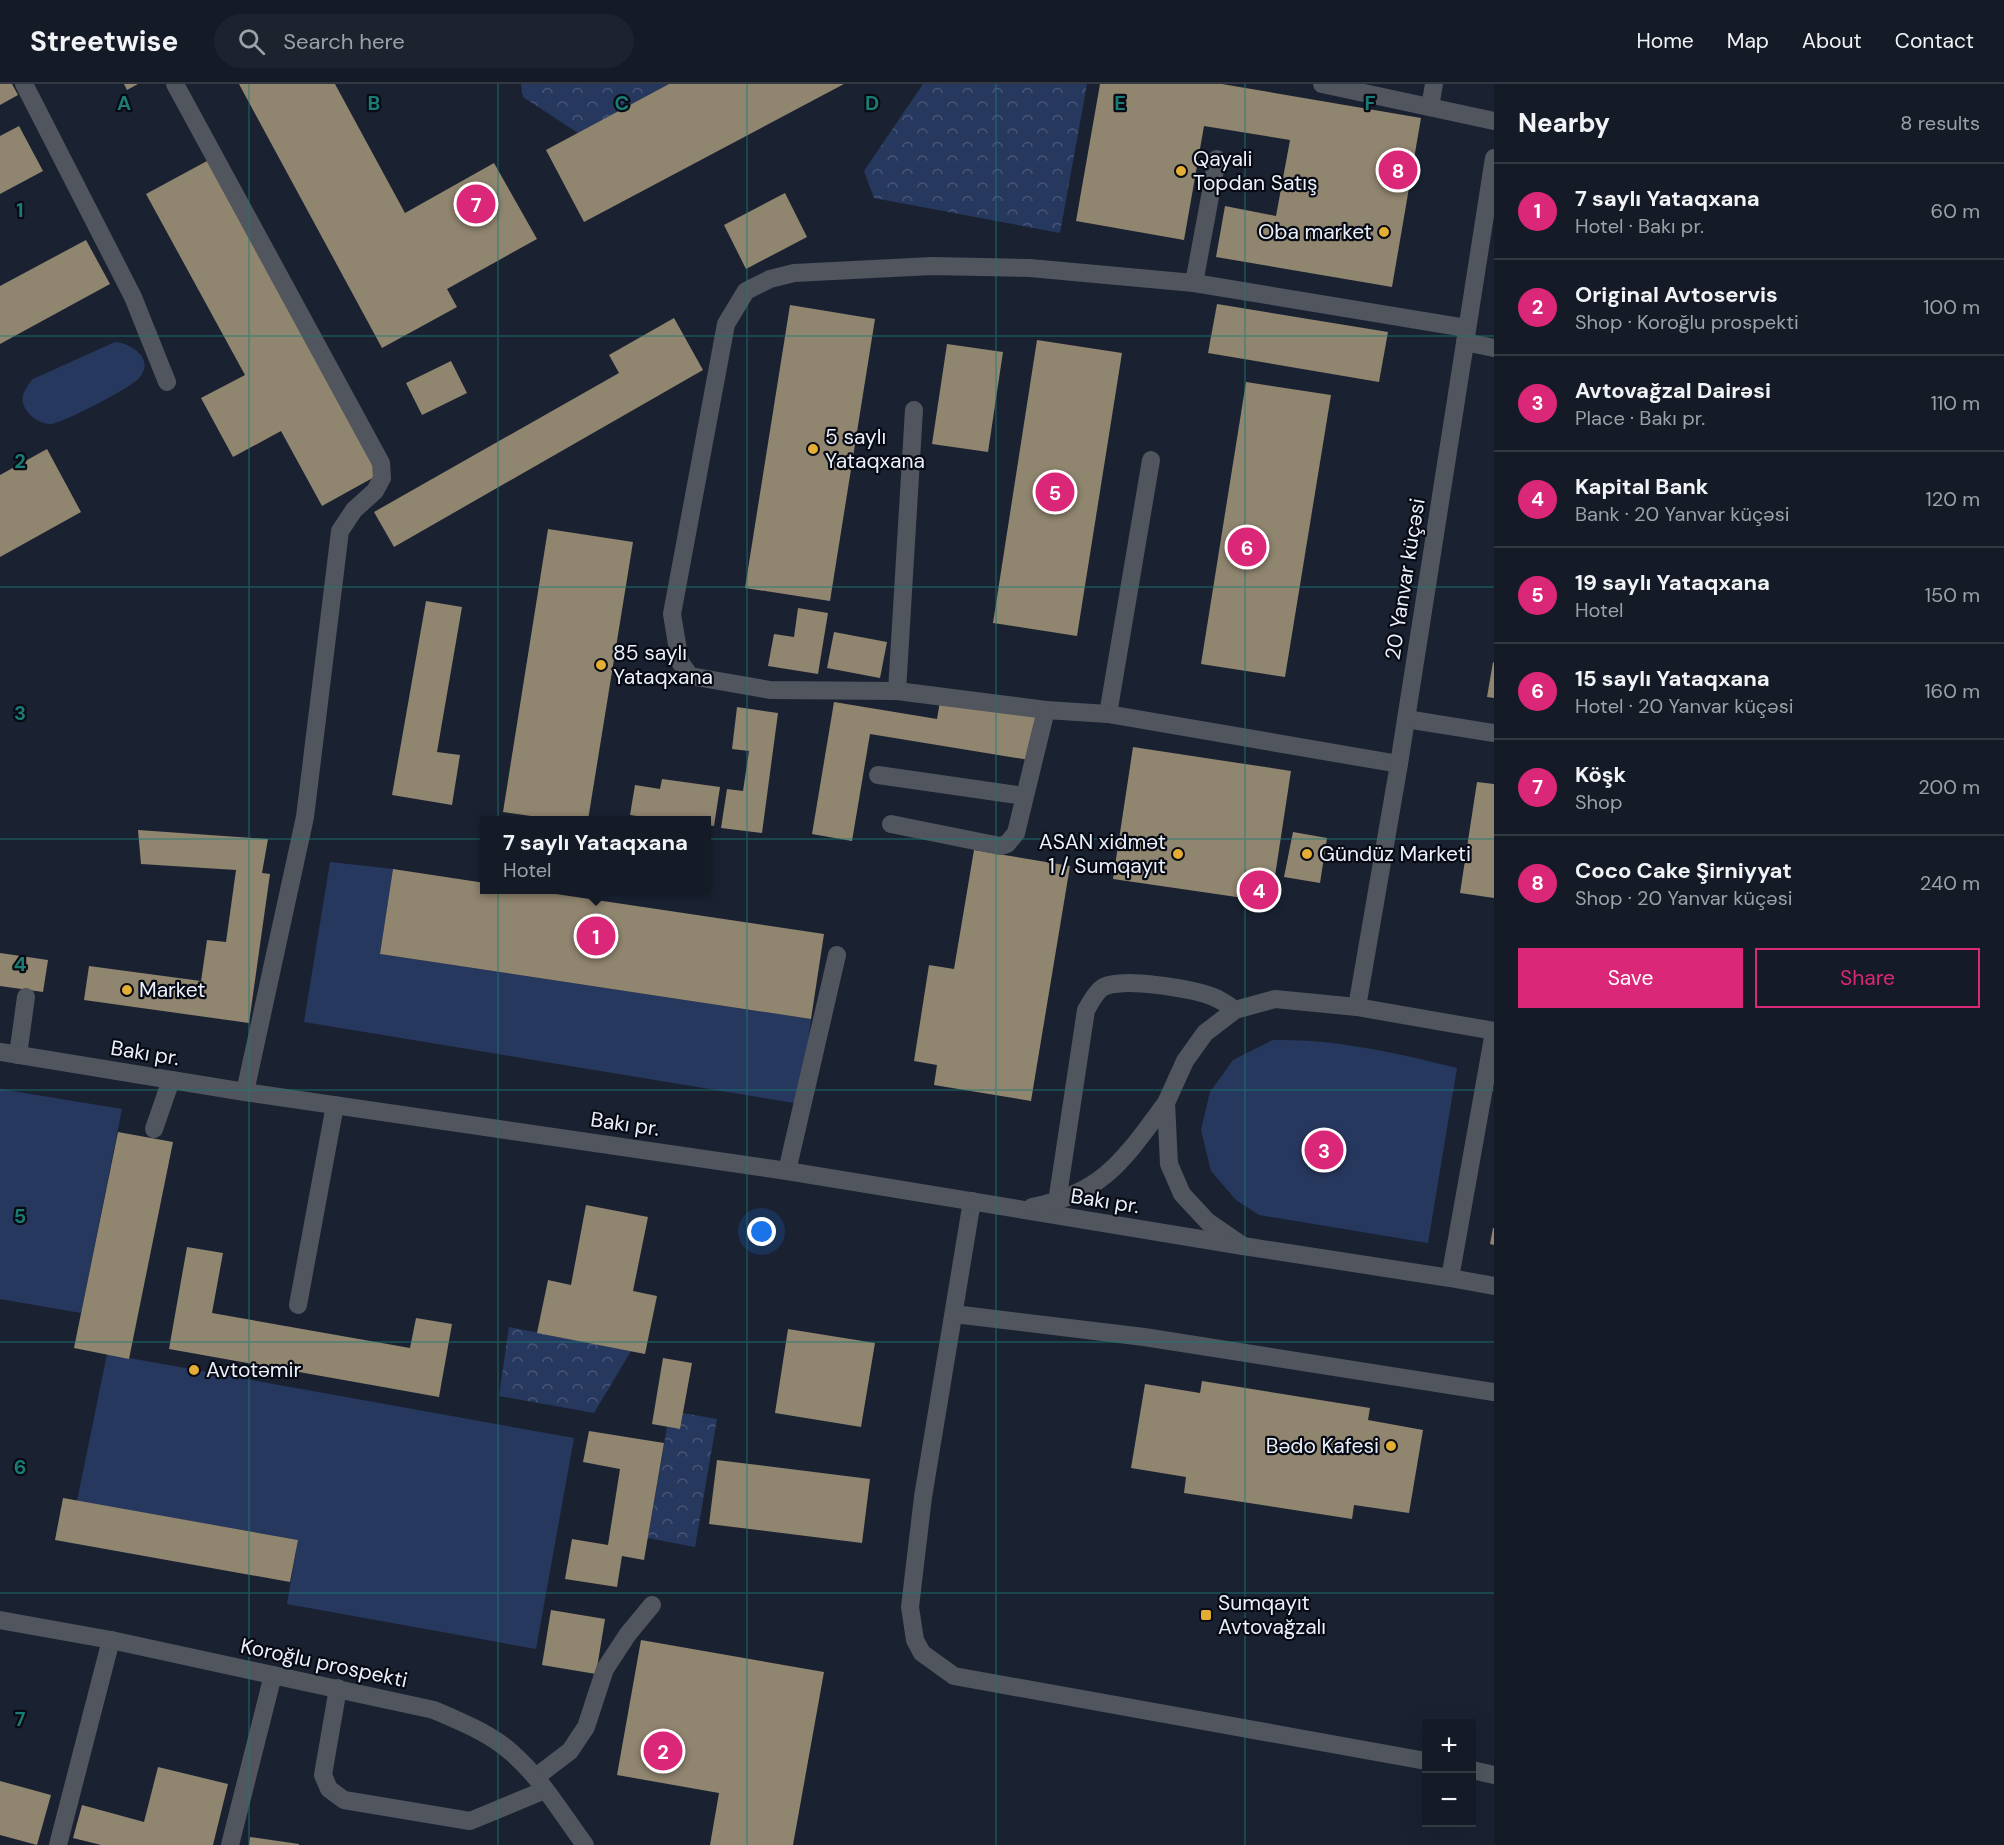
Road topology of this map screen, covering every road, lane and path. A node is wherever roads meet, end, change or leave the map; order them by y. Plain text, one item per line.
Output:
1 (24, 84) edge
2 (175, 84) edge
3 (1322, 84) edge
4 (1434, 84) edge
5 (1431, 107) junction
6 (1494, 122) edge
7 (1494, 158) edge
8 (1217, 159) dead end
9 (1194, 283) junction
10 (1465, 335) junction
11 (1494, 348) edge
12 (167, 382) dead end
13 (914, 410) dead end
14 (1151, 460) dead end
15 (897, 691) junction
16 (1046, 710) junction
17 (1108, 714) junction
18 (1406, 719) junction
19 (1494, 733) edge
20 (1399, 764) junction
21 (878, 775) dead end
22 (1024, 796) junction
23 (891, 824) dead end
24 (837, 956) dead end
25 (26, 997) dead end
26 (1357, 1007) junction
27 (1236, 1010) junction
28 (1494, 1032) edge
29 (9, 1053) edge
30 (171, 1080) junction
31 (245, 1092) junction
32 (1166, 1103) junction
33 (335, 1105) junction
34 (154, 1129) dead end
35 (787, 1171) junction
36 (972, 1201) junction
37 (1057, 1202) junction
38 (1018, 1209) junction
39 (1243, 1246) junction
40 (1450, 1278) junction
41 (1494, 1286) edge
42 (298, 1305) dead end
43 (954, 1314) junction
44 (1494, 1392) edge
45 (652, 1605) dead end
46 (0, 1620) edge
47 (111, 1640) junction
48 (273, 1675) junction
49 (338, 1688) junction
50 (1422, 1760) edge
51 (1476, 1771) edge
52 (1494, 1775) edge
53 (540, 1783) junction
54 (58, 1845) edge
55 (230, 1845) edge
56 (585, 1845) edge

1 - 12 street
2 - 31 street
3 - 5 street
4 - 5 street
5 - 6 street
7 - 10 street, 20 Yanvar küçəsi
8 - 9 street
9 - 10 street
9 - 15 street
10 - 11 street
10 - 18 street, 20 Yanvar küçəsi
13 - 15 street
14 - 17 street
15 - 16 street
16 - 17 street
16 - 22 street
17 - 20 street
18 - 19 street
18 - 20 street, 20 Yanvar küçəsi
20 - 26 street, 20 Yanvar küçəsi
21 - 22 street
22 - 23 street
24 - 35 street
25 - 29 street
26 - 27 street
26 - 28 street
27 - 32 street
27 - 37 street
28 - 40 street
29 - 30 street, Bakı pr.
30 - 31 street, Bakı pr.
30 - 34 street
31 - 33 street, Bakı pr.
32 - 37 street
32 - 39 street
33 - 35 street, Bakı pr.
33 - 42 street
35 - 36 street, Bakı pr.
36 - 38 street, Bakı pr.
36 - 43 street
37 - 38 street
38 - 39 street, Bakı pr.
39 - 40 street, Bakı pr.
40 - 41 street
43 - 44 street
43 - 50 street
45 - 53 street
46 - 47 street, Koroğlu prospekti
47 - 48 street, Koroğlu prospekti
47 - 54 street
48 - 49 street, Koroğlu prospekti
48 - 55 street
49 - 53 street, Koroğlu prospekti
49 - 53 street
51 - 52 street
53 - 56 street, Koroğlu prospekti

